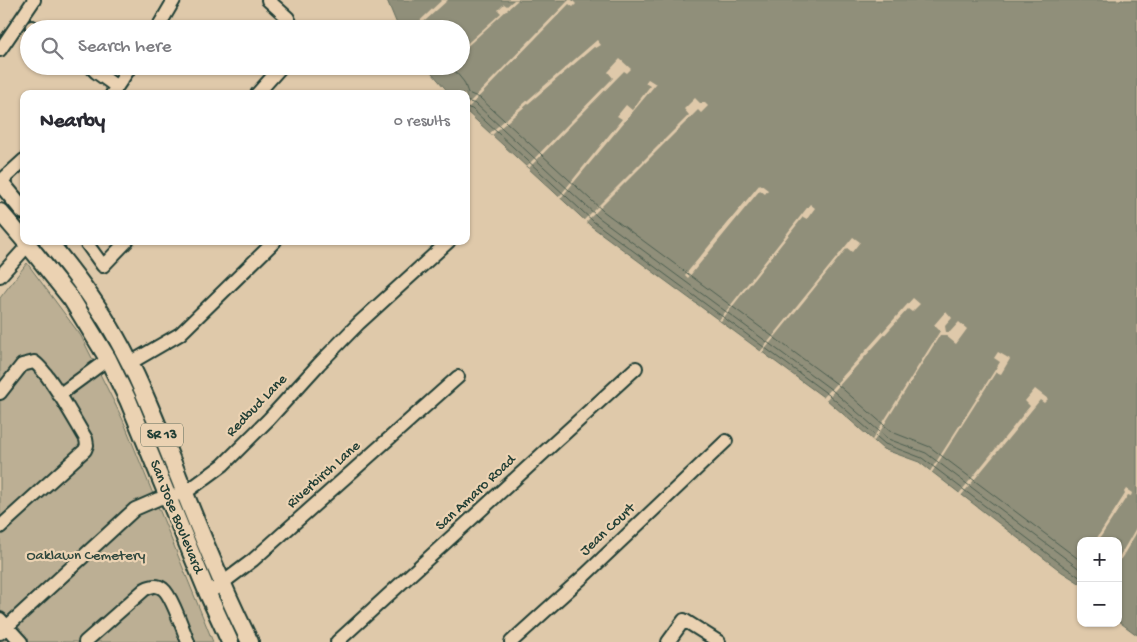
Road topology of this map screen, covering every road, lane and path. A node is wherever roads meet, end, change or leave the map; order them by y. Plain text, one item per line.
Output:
1 (34, 0) edge
2 (174, 0) edge
3 (268, 0) edge
4 (20, 20) edge
5 (162, 20) edge
6 (289, 20) edge
7 (20, 21) edge
8 (0, 50) edge
9 (99, 75) edge
10 (125, 75) edge
11 (274, 75) edge
12 (115, 90) edge
13 (261, 90) edge
14 (20, 164) edge
15 (0, 182) edge
16 (20, 207) edge
17 (0, 212) edge
18 (20, 236) edge
19 (23, 245) edge
20 (27, 245) edge
21 (51, 245) edge
22 (87, 245) edge
23 (123, 245) edge
24 (271, 245) edge
25 (444, 245) edge
26 (0, 276) edge
27 (108, 359) junction
28 (130, 363) junction
29 (636, 368) dead end
30 (458, 377) dead end
31 (0, 393) edge
32 (59, 395) junction
33 (726, 441) dead end
34 (185, 493) junction
35 (168, 497) junction
36 (0, 527) edge
37 (223, 584) junction
38 (208, 594) junction
39 (2, 626) edge
40 (21, 642) edge
41 (85, 642) edge
42 (188, 642) edge
43 (230, 642) edge
44 (250, 642) edge
45 (337, 642) edge
46 (510, 642) edge
47 (668, 642) edge
48 (718, 642) edge

1 - 4 street
2 - 5 street
3 - 6 street
7 - 8 street
9 - 12 street
10 - 12 street
11 - 13 street
14 - 15 street
15 - 16 main road
17 - 18 main road, San Jose Boulevard / SR 13
19 - 26 street
20 - 27 main road, San Jose Boulevard / SR 13
21 - 28 main road, San Jose Boulevard / SR 13
22 - 23 street
24 - 28 street
25 - 34 street, Redbud Lane
27 - 32 street
27 - 35 main road, San Jose Boulevard / SR 13
28 - 34 main road, San Jose Boulevard / SR 13
29 - 45 street, San Amaro Road
30 - 37 street, Riverbirch Lane
31 - 32 street
32 - 36 street
33 - 46 street, Jean Court
34 - 35 street, Redbud Lane
34 - 37 main road, San Jose Boulevard / SR 13
35 - 38 main road, San Jose Boulevard / SR 13
35 - 39 street, Redbud Lane
37 - 38 street, Riverbirch Lane
37 - 44 main road, San Jose Boulevard / SR 13
38 - 43 main road, San Jose Boulevard / SR 13
39 - 40 street
41 - 42 street
47 - 48 street

